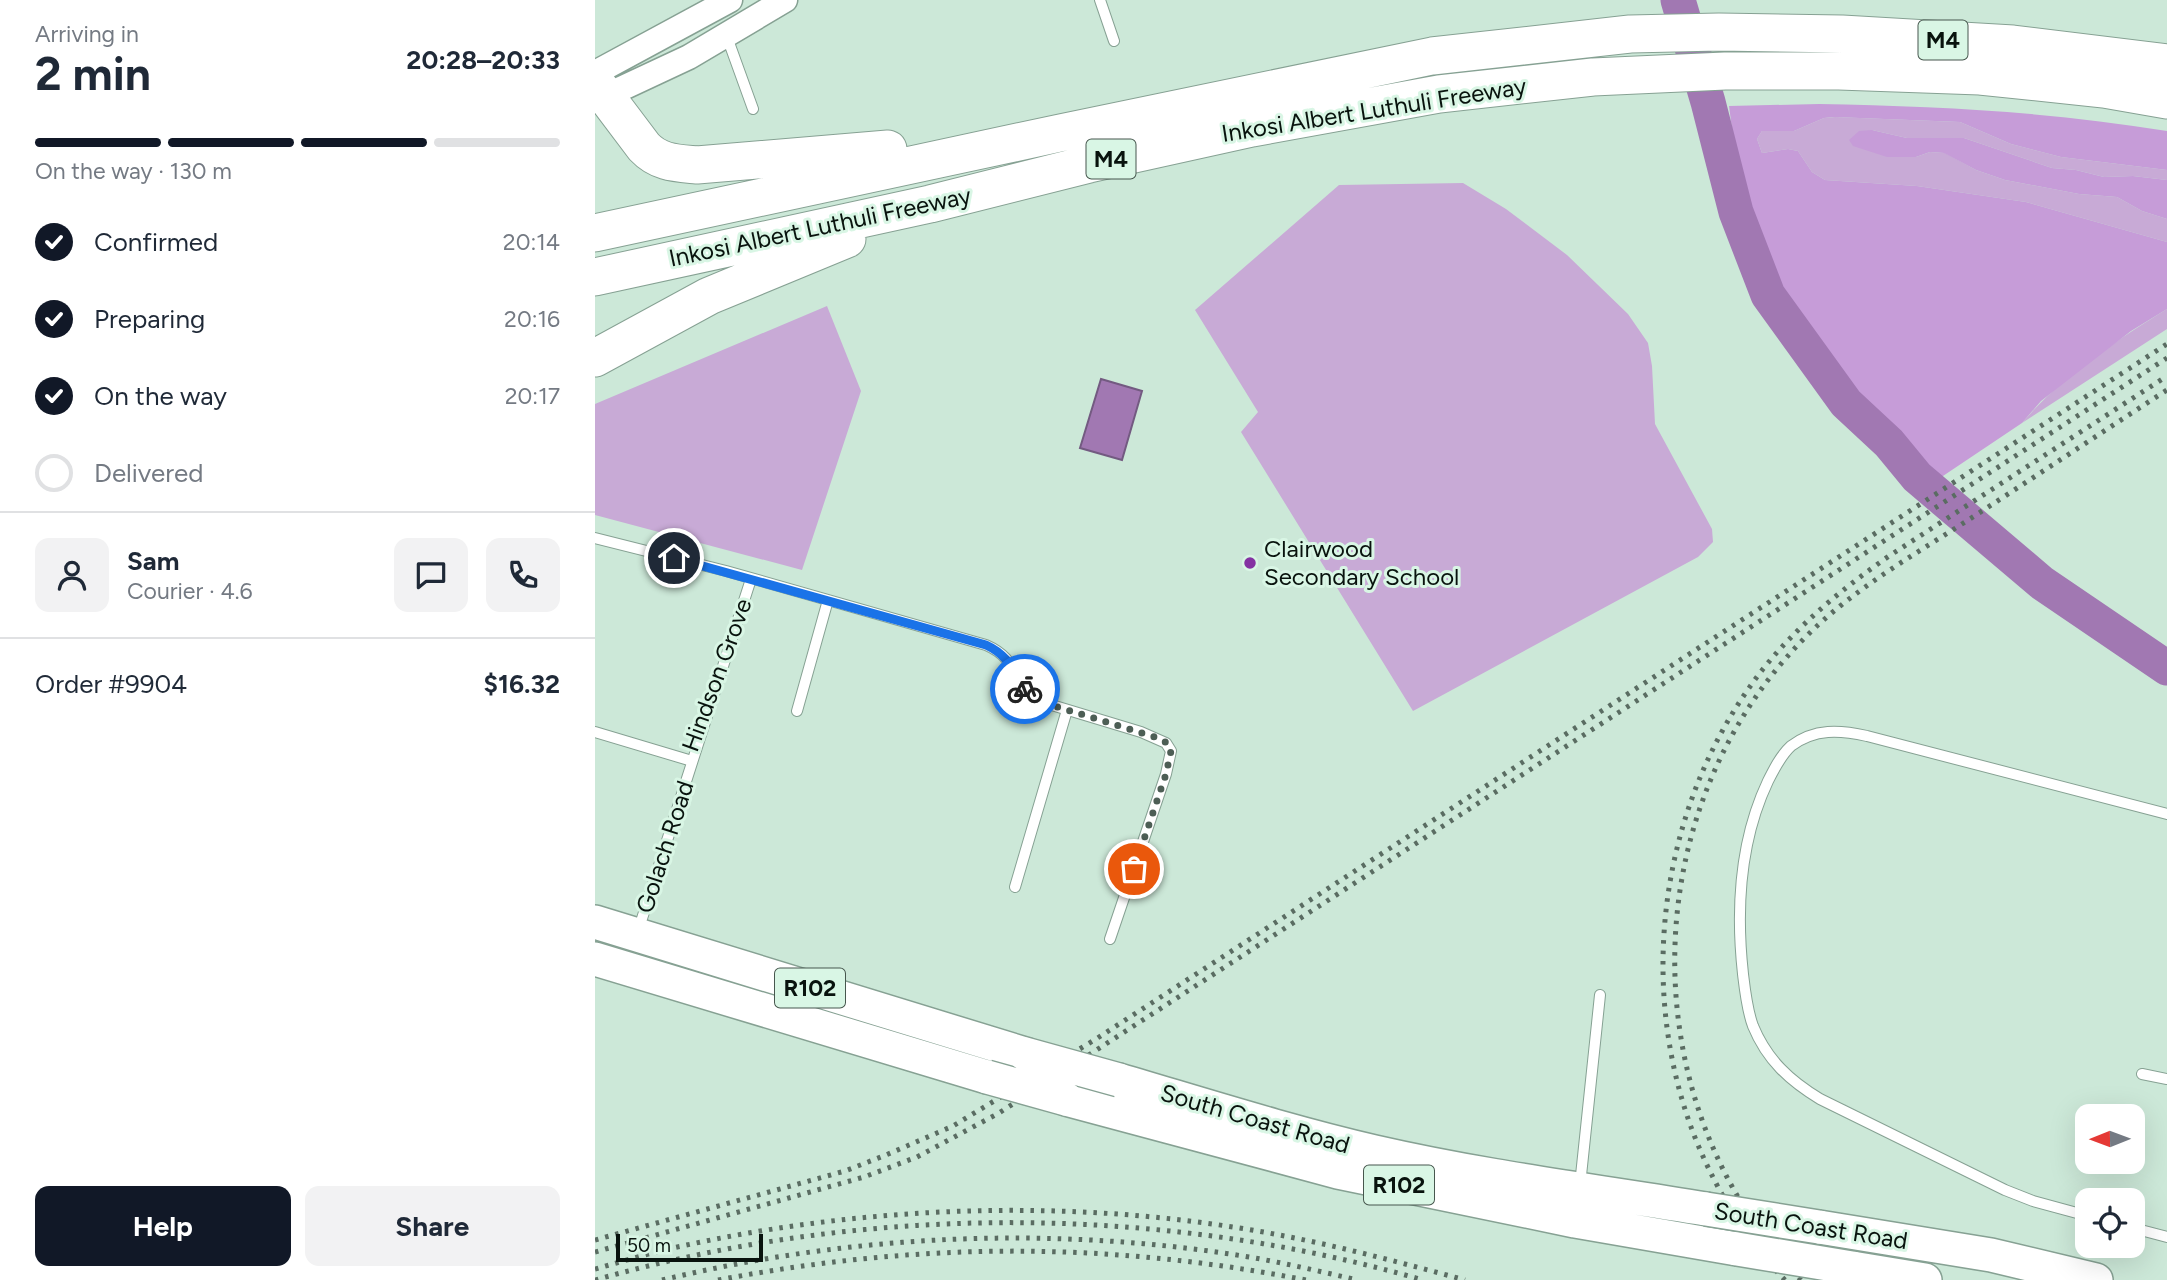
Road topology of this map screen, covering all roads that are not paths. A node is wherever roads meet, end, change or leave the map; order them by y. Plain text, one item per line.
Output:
1 (730, 0) edge
2 (1100, 0) edge
3 (770, 4) edge
4 (726, 35) junction
5 (1114, 41) dead end
6 (2167, 63) edge
7 (598, 88) edge
8 (2167, 100) edge
9 (753, 109) dead end
10 (1059, 132) junction
11 (930, 204) junction
12 (595, 233) edge
13 (595, 277) edge
14 (595, 358) edge
15 (595, 538) edge
16 (751, 579) junction
17 (828, 600) junction
18 (1067, 710) junction
19 (797, 711) dead end
20 (595, 732) edge
21 (692, 761) junction
22 (2167, 814) edge
23 (1015, 887) dead end
24 (595, 922) edge
25 (638, 934) junction
26 (1110, 939) dead end
27 (595, 959) edge
28 (1600, 995) dead end
29 (2142, 1074) dead end
30 (2167, 1079) edge
31 (1579, 1189) junction
32 (2075, 1212) edge
33 (2145, 1231) edge
34 (2167, 1237) edge
35 (1925, 1280) edge
36 (2096, 1280) edge

1 - 7 street
2 - 5 lane
3 - 4 street
4 - 7 street
4 - 9 lane
6 - 10 highway, Inkosi Albert Luthuli Freeway / M4
7 - 10 highway
8 - 11 highway, Inkosi Albert Luthuli Freeway / M4
10 - 12 highway, Inkosi Albert Luthuli Freeway / M4
11 - 13 highway, Inkosi Albert Luthuli Freeway / M4
11 - 14 highway
15 - 16 lane
16 - 17 lane
16 - 21 lane, Hindson Grove
17 - 18 lane
17 - 19 lane
18 - 23 lane
18 - 26 lane
20 - 21 lane, Hindson Grove
21 - 25 lane, Golach Road
22 - 32 lane
24 - 25 highway, South Coast Road / R102
25 - 31 highway, South Coast Road / R102, bridge
27 - 35 highway, South Coast Road / R102, bridge
28 - 31 lane
29 - 30 lane
31 - 36 highway, South Coast Road / R102, bridge
33 - 34 lane

